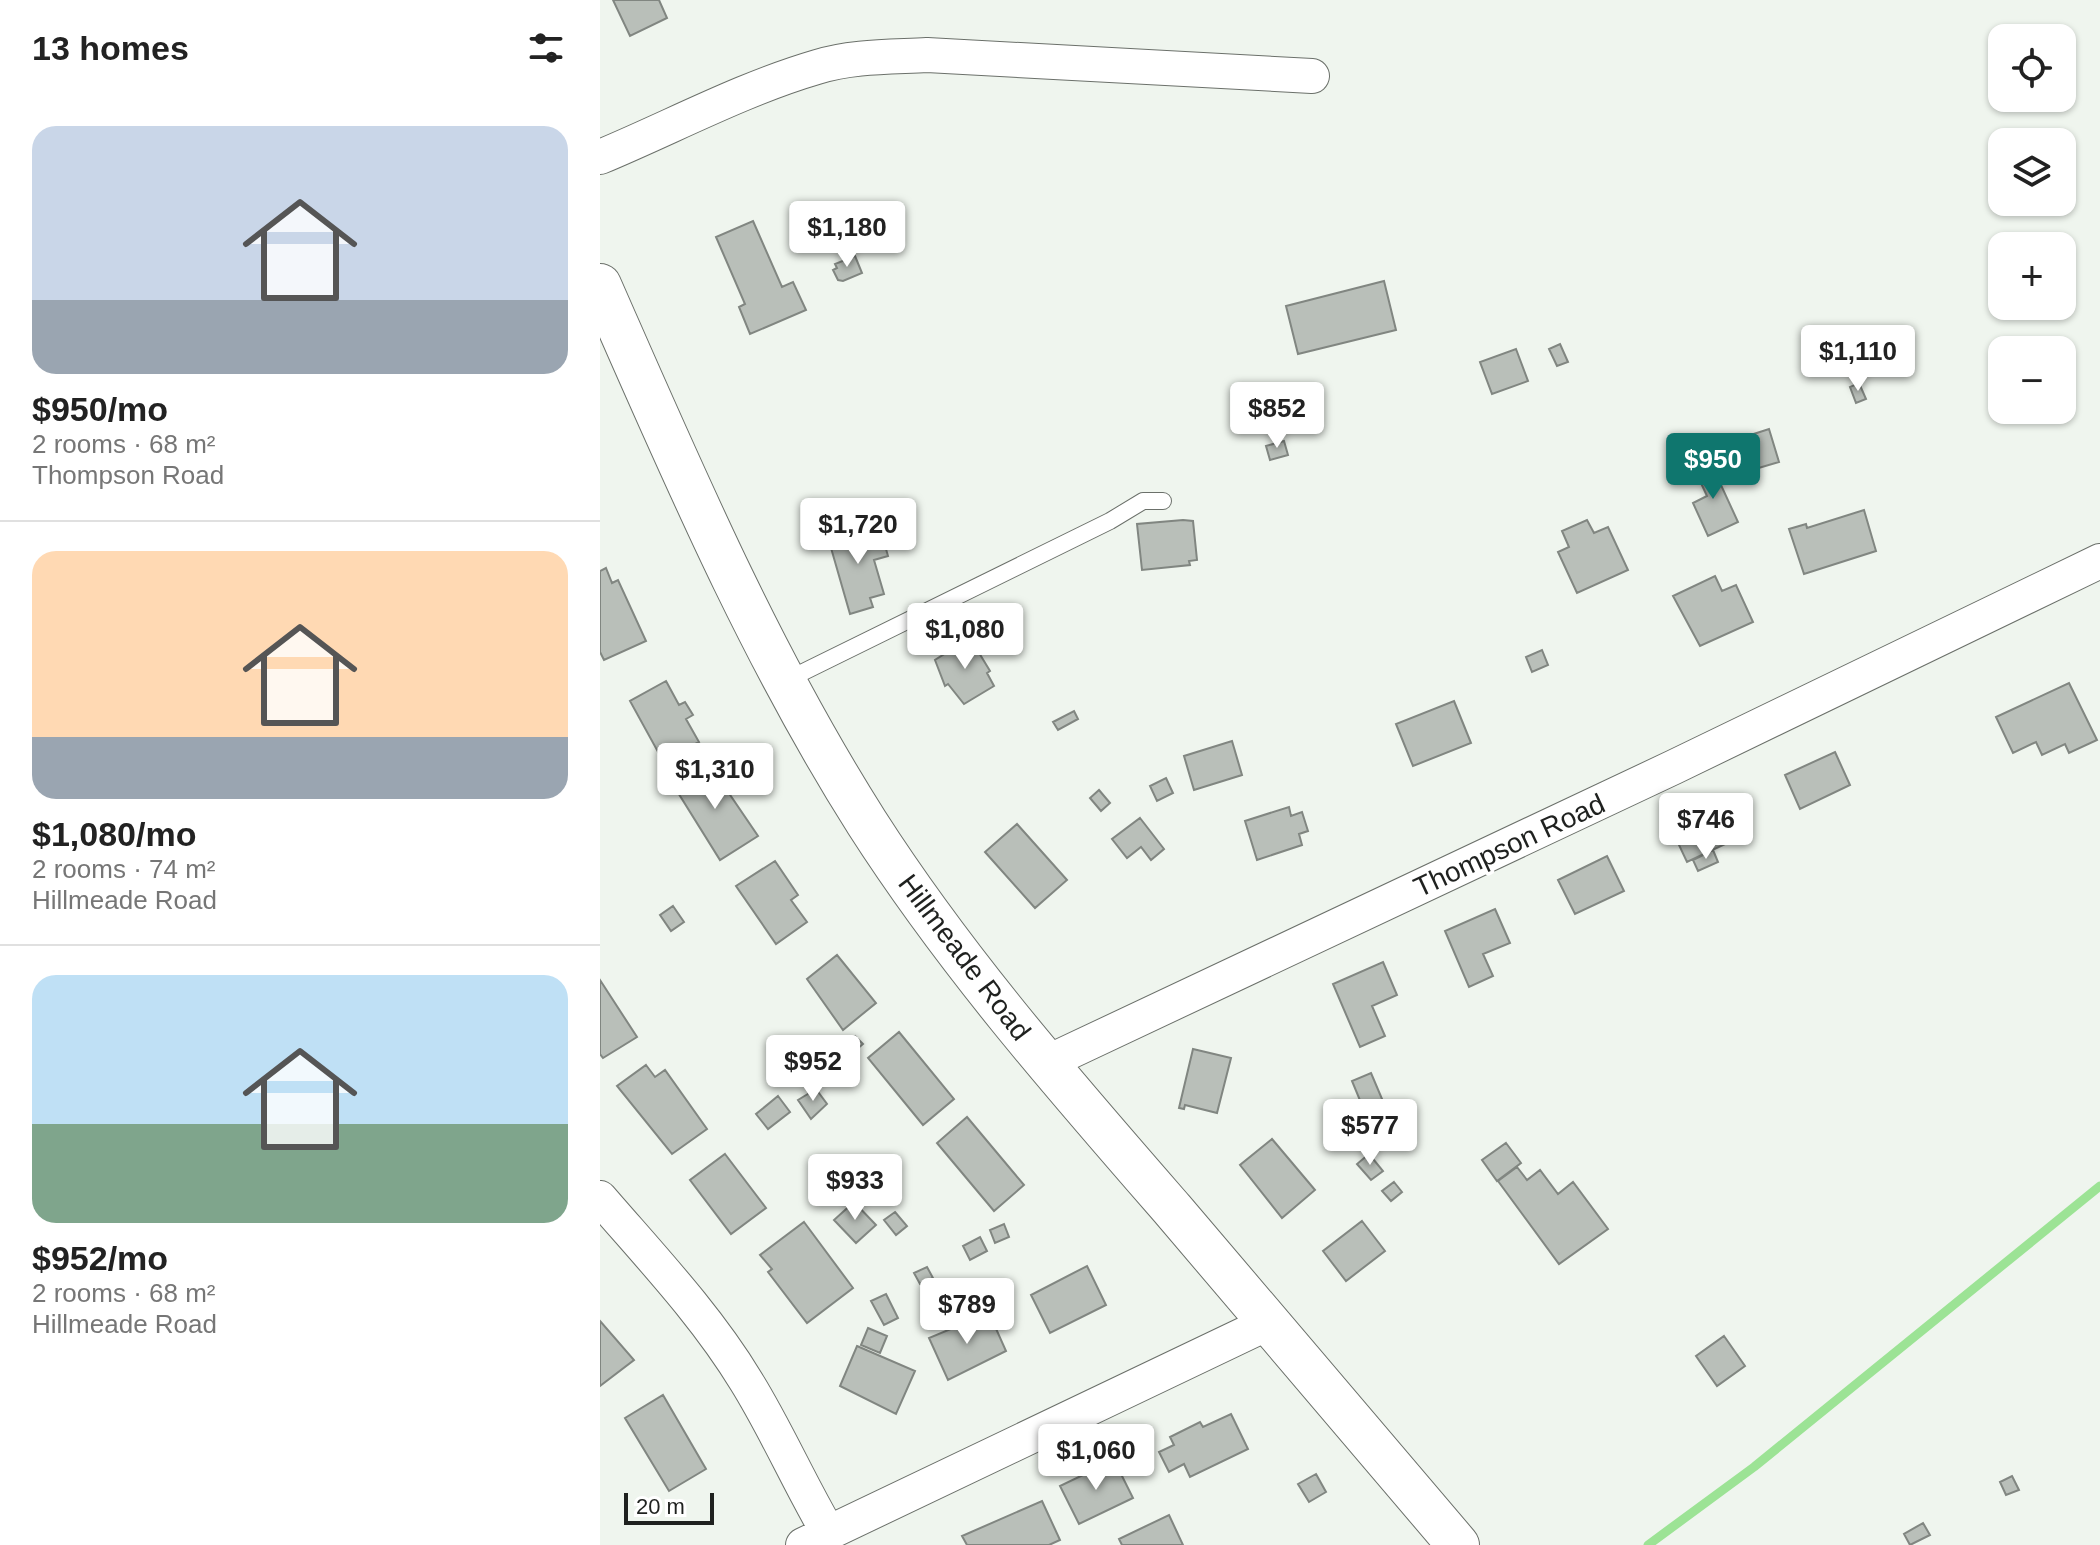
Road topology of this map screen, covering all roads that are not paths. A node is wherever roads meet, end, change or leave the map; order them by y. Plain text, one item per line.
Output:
1 (1312, 76) dead end
2 (600, 157) edge
3 (600, 285) edge
4 (1163, 501) dead end
5 (2100, 561) edge
6 (784, 682) junction
7 (1046, 1063) junction
8 (600, 1198) edge
9 (1270, 1322) junction
10 (816, 1538) edge
11 (1458, 1545) edge

1 - 2 street
3 - 6 street, Hillmeade Road
4 - 6 lane
5 - 7 street, Thompson Road
6 - 7 street, Hillmeade Road
7 - 9 street, Hillmeade Road
8 - 10 street
9 - 10 street
9 - 11 street, Hillmeade Road

